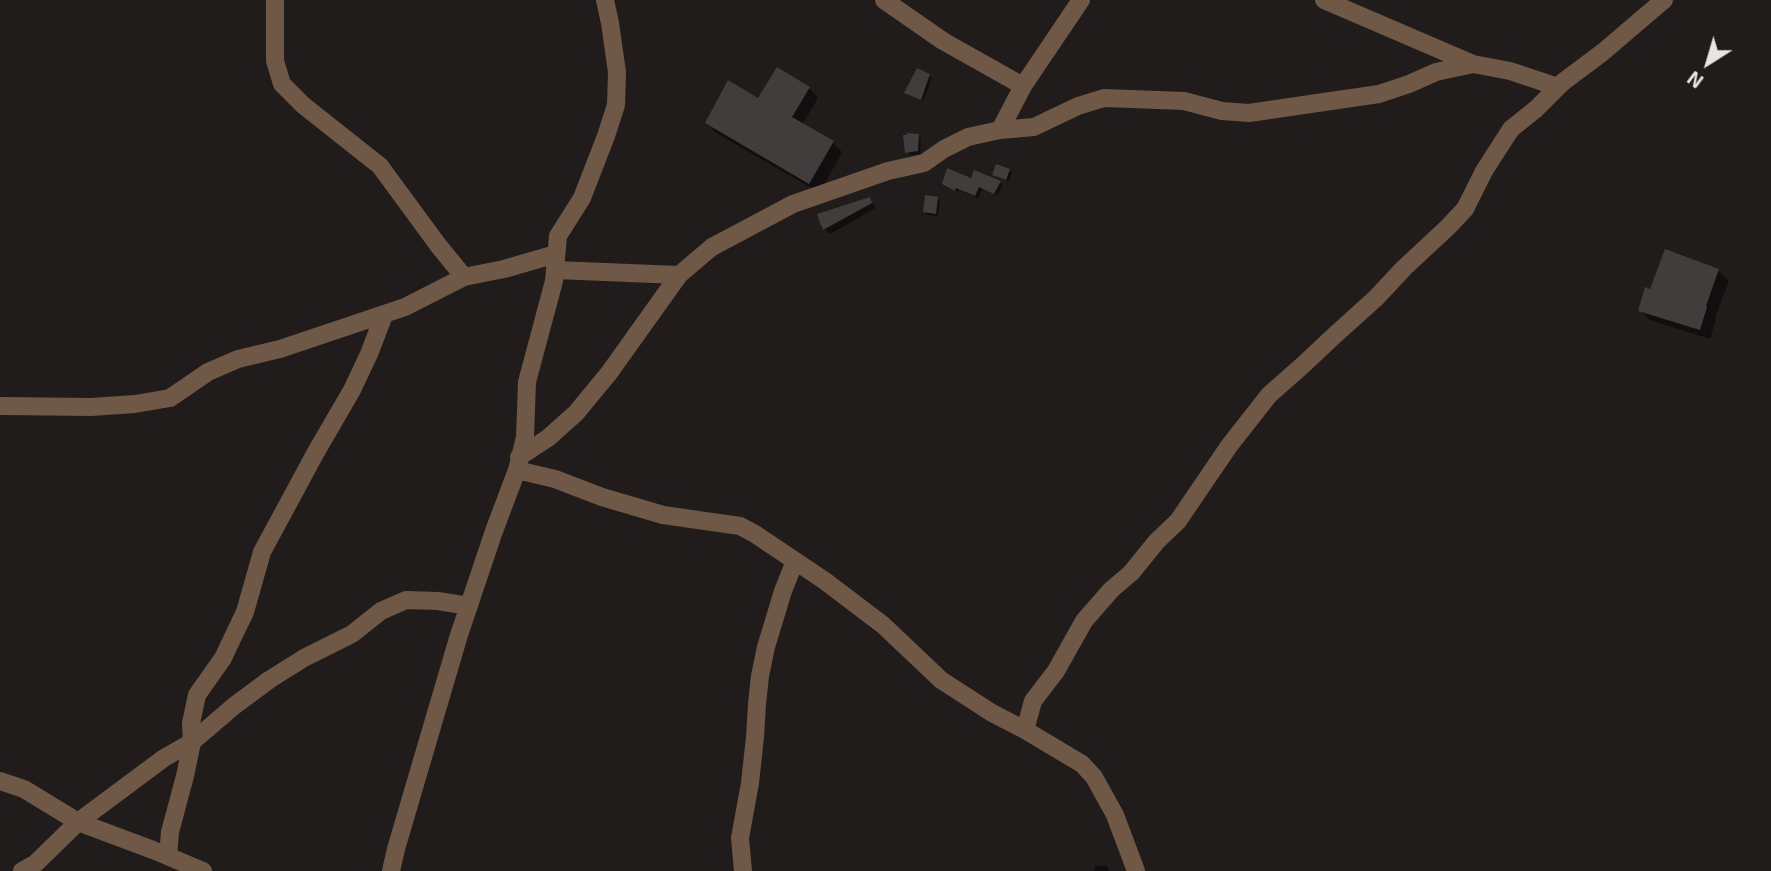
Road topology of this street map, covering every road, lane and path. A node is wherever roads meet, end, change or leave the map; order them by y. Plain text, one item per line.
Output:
1 (275, 0) edge
2 (605, 0) edge
3 (884, 0) edge
4 (1081, 0) edge
5 (1324, 0) edge
6 (1664, 0) edge
7 (1473, 64) junction
8 (1023, 86) junction
9 (1558, 87) junction
10 (1000, 130) junction
11 (555, 262) junction
12 (679, 275) junction
13 (464, 277) junction
14 (384, 314) junction
15 (0, 407) edge
16 (518, 463) junction
17 (795, 561) junction
18 (469, 606) junction
19 (1025, 730) junction
20 (192, 742) junction
21 (0, 781) edge
22 (78, 822) junction
23 (168, 856) junction
24 (22, 871) edge
25 (203, 871) edge
26 (391, 871) edge
27 (743, 871) edge
28 (1136, 871) edge

1 - 13 street
2 - 11 street
3 - 8 street
4 - 8 street
5 - 7 street
6 - 9 street
7 - 9 street
7 - 10 street
8 - 10 street
9 - 19 street
10 - 12 street
11 - 12 street
11 - 13 street
11 - 16 street
12 - 16 street
13 - 14 street
14 - 15 street
14 - 20 street
16 - 17 street
16 - 18 street
17 - 19 street
17 - 27 street
18 - 20 street
18 - 26 street
19 - 28 street
20 - 22 street
20 - 23 street
21 - 22 street
22 - 23 street
22 - 24 street
23 - 25 street

